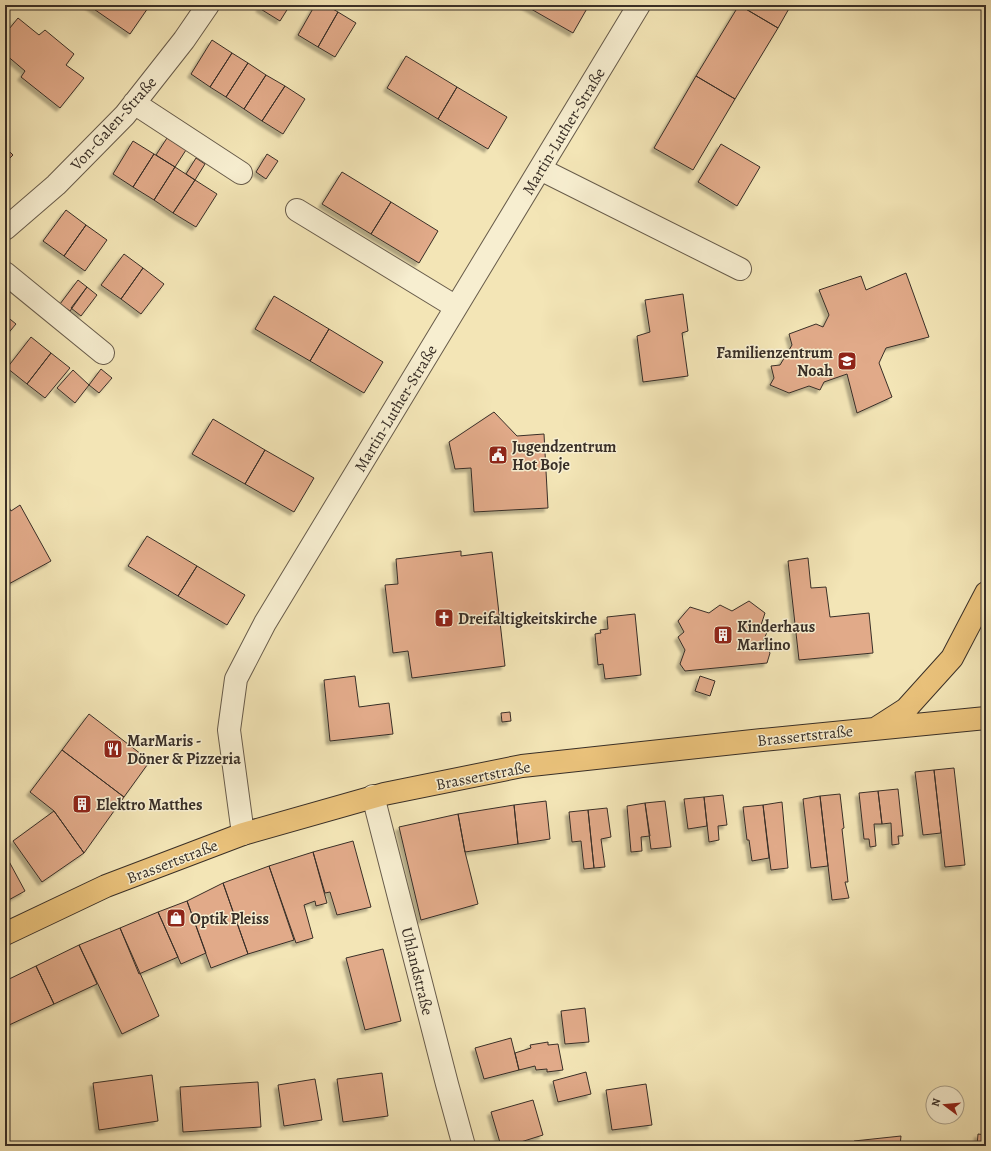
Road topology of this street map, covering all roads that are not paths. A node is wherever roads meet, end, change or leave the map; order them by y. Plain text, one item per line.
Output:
1 (208, 5) edge
2 (639, 5) edge
3 (134, 103) junction
4 (540, 169) junction
5 (241, 173) dead end
6 (297, 210) dead end
7 (5, 228) edge
8 (740, 269) dead end
9 (5, 273) edge
10 (456, 307) junction
11 (103, 353) dead end
12 (986, 593) edge
13 (986, 718) edge
14 (877, 728) junction
15 (373, 796) junction
16 (242, 834) junction
17 (5, 934) edge
18 (464, 1146) edge

1 - 3 street, Von-Galen-Straße
2 - 4 street, Martin-Luther-Straße
3 - 5 street
3 - 7 street, Von-Galen-Straße
4 - 8 street
4 - 10 street, Martin-Luther-Straße
6 - 10 street
9 - 11 street
10 - 16 street, Martin-Luther-Straße
12 - 14 main road
13 - 14 main road, Brassertstraße
14 - 15 main road, Brassertstraße
15 - 16 main road, Brassertstraße
15 - 18 street, Uhlandstraße
16 - 17 main road, Brassertstraße

